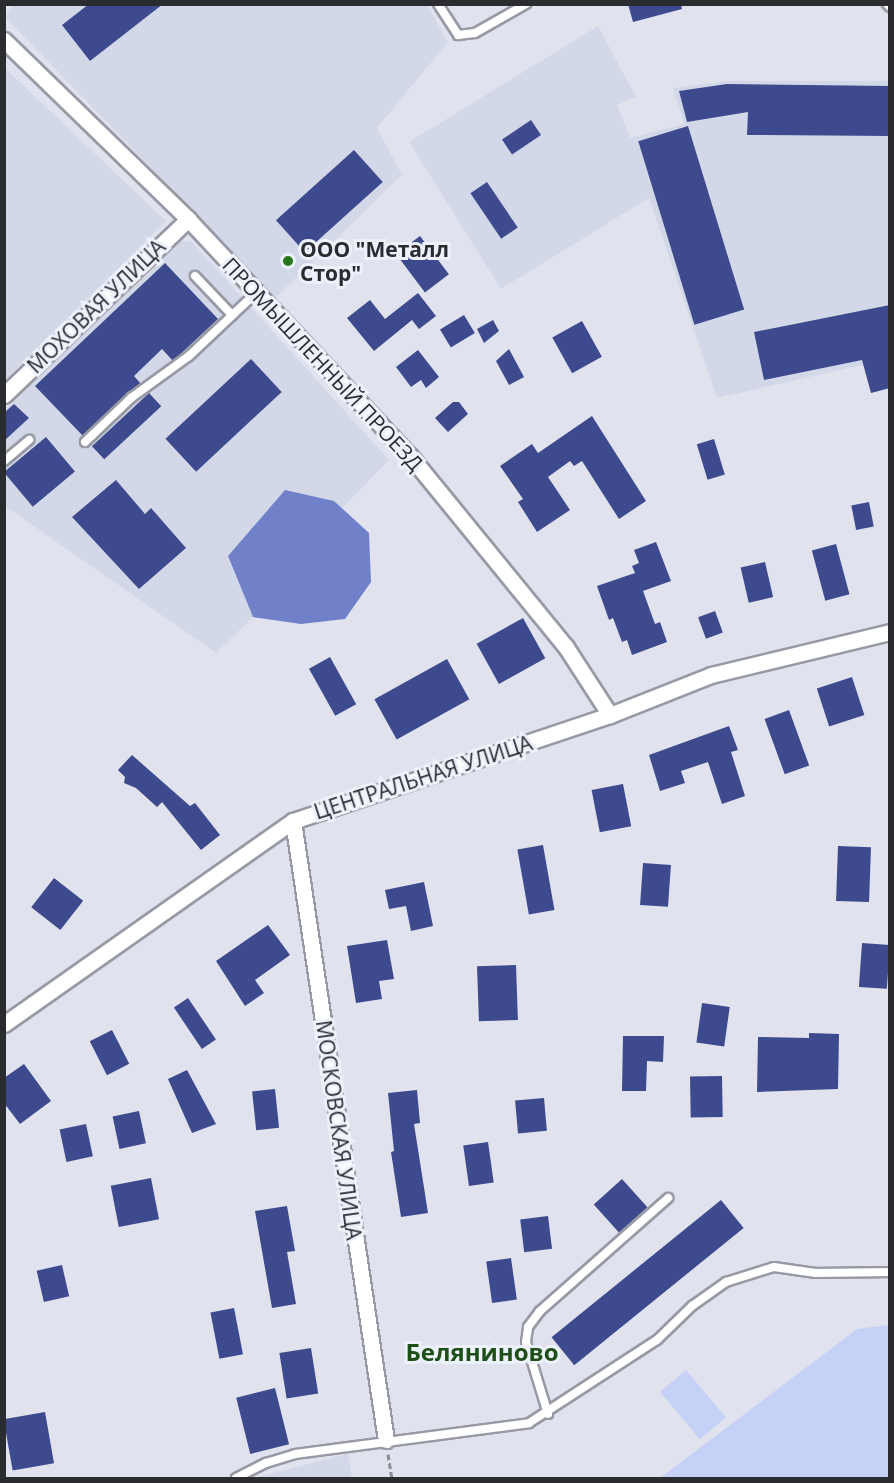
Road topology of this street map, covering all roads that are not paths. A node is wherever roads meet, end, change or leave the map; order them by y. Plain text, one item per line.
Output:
1 (438, 4) edge
2 (526, 4) edge
3 (4, 40) edge
4 (188, 219) junction
5 (195, 276) dead end
6 (256, 292) junction
7 (232, 315) junction
8 (4, 395) edge
9 (29, 440) dead end
10 (85, 442) dead end
11 (4, 461) edge
12 (890, 632) edge
13 (610, 715) junction
14 (293, 820) junction
15 (4, 1024) edge
16 (668, 1198) dead end
17 (890, 1272) edge
18 (548, 1414) junction
19 (386, 1440) junction
20 (236, 1479) edge

1 - 2 lane
3 - 4 street, ПРОМЫШЛЕННЫЙ ПРОЕЗД
4 - 6 street, ПРОМЫШЛЕННЫЙ ПРОЕЗД
4 - 8 street, МОХОВАЯ УЛИЦА
5 - 7 lane
6 - 7 lane
6 - 13 street, ПРОМЫШЛЕННЫЙ ПРОЕЗД
7 - 10 lane
9 - 11 lane
12 - 13 street, ЦЕНТРАЛЬНАЯ УЛИЦА
13 - 14 street, ЦЕНТРАЛЬНАЯ УЛИЦА
14 - 15 street, ЦЕНТРАЛЬНАЯ УЛИЦА
14 - 19 street, МОСКОВСКАЯ УЛИЦА
16 - 18 lane
17 - 18 lane
18 - 19 lane
19 - 20 lane

